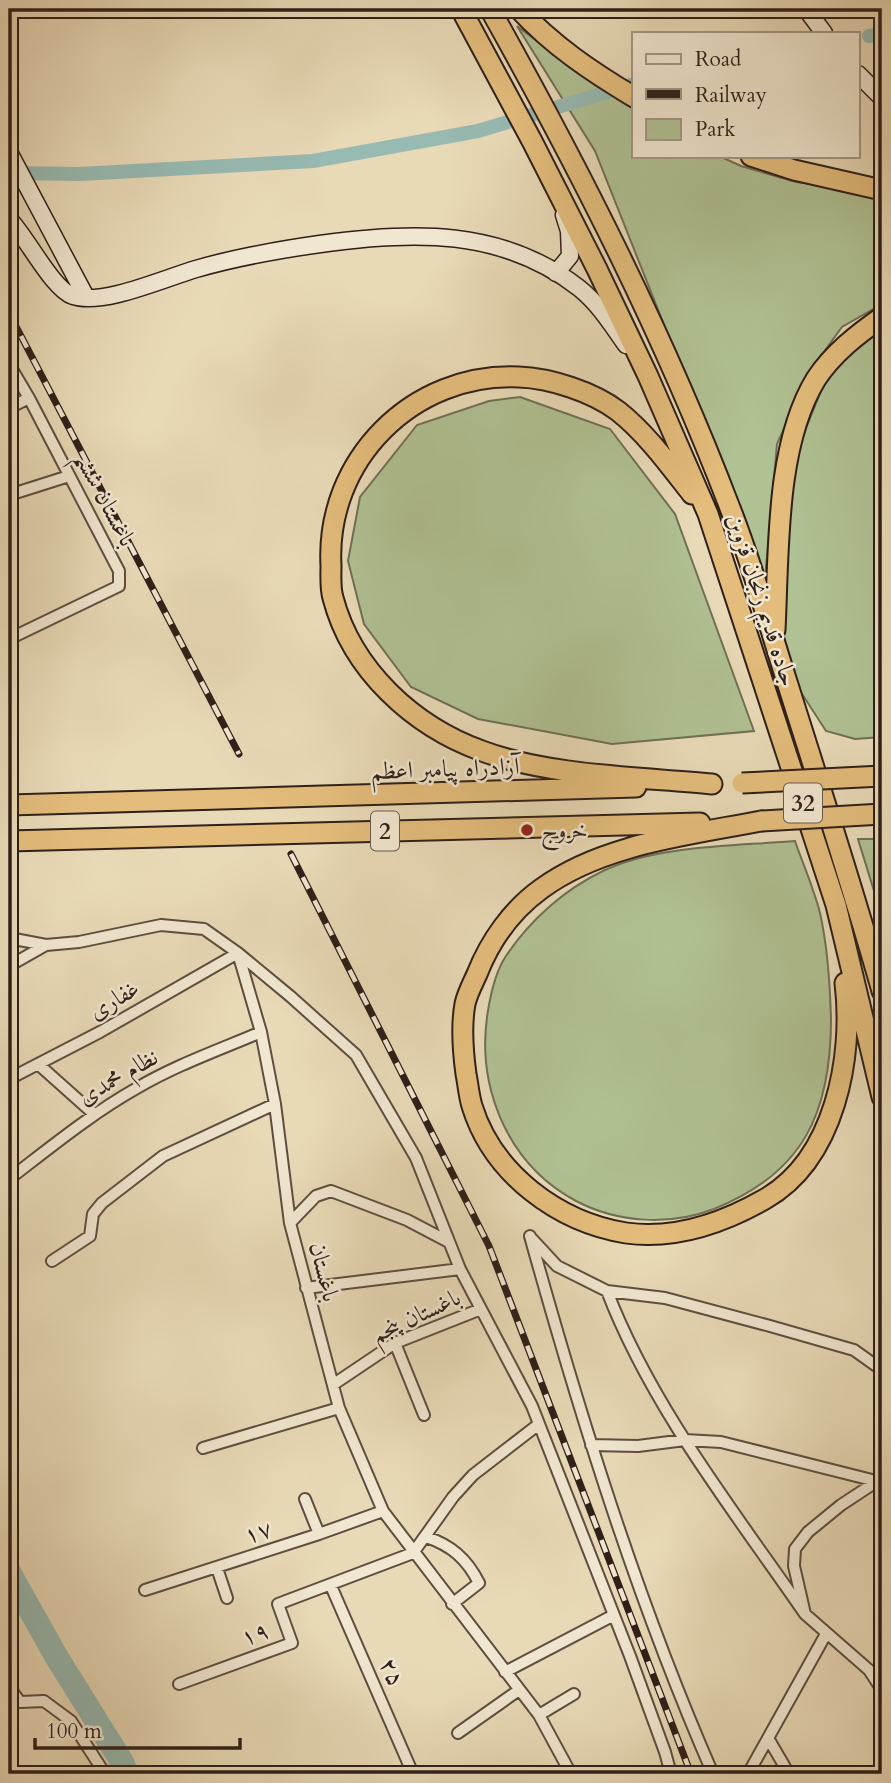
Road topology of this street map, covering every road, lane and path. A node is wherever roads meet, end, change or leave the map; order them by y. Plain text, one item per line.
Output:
1 (461, 9) edge
2 (490, 9) edge
3 (519, 9) edge
4 (806, 9) edge
5 (823, 32) edge
6 (860, 76) edge
7 (626, 92) edge
8 (882, 98) edge
9 (9, 152) edge
10 (757, 158) edge
11 (556, 190) junction
12 (882, 190) edge
13 (9, 219) edge
14 (556, 273) junction
15 (86, 297) junction
16 (882, 317) edge
17 (9, 364) edge
18 (648, 376) junction
19 (29, 398) junction
20 (9, 408) edge
21 (68, 476) junction
22 (9, 495) edge
23 (708, 514) junction
24 (9, 639) edge
25 (774, 641) junction
26 (882, 776) edge
27 (712, 784) junction
28 (9, 805) edge
29 (882, 814) edge
30 (761, 821) junction
31 (9, 841) edge
32 (836, 905) junction
33 (9, 938) edge
34 (46, 945) junction
35 (238, 953) junction
36 (9, 966) edge
37 (882, 988) edge
38 (261, 1032) junction
39 (38, 1064) junction
40 (9, 1078) edge
41 (882, 1097) edge
42 (275, 1104) junction
43 (94, 1114) junction
44 (9, 1178) edge
45 (290, 1223) junction
46 (447, 1241) junction
47 (52, 1261) dead end
48 (460, 1269) junction
49 (306, 1288) junction
50 (607, 1291) junction
51 (481, 1309) junction
52 (395, 1343) junction
53 (882, 1370) edge
54 (334, 1384) junction
55 (339, 1408) junction
56 (424, 1415) dead end
57 (539, 1424) junction
58 (685, 1440) junction
59 (591, 1445) junction
60 (203, 1448) dead end
61 (879, 1480) edge
62 (305, 1499) dead end
63 (383, 1511) junction
64 (319, 1534) junction
65 (426, 1537) junction
66 (413, 1553) junction
67 (217, 1568) junction
68 (331, 1586) junction
69 (145, 1590) dead end
70 (228, 1598) dead end
71 (452, 1604) junction
72 (805, 1614) junction
73 (614, 1615) junction
74 (826, 1634) junction
75 (869, 1670) junction
76 (505, 1672) junction
77 (882, 1674) edge
78 (179, 1684) dead end
79 (9, 1687) edge
80 (519, 1690) junction
81 (882, 1690) edge
82 (574, 1694) dead end
83 (539, 1715) junction
84 (458, 1733) dead end
85 (768, 1738) junction
86 (105, 1774) edge
87 (413, 1774) edge
88 (570, 1774) edge
89 (671, 1774) edge
90 (713, 1774) edge
91 (748, 1774) edge
92 (789, 1774) edge

1 - 11 highway, جاده قدیم زنجان قزوین / 32
2 - 25 highway, جاده قدیم زنجان قزوین / 32
3 - 7 highway
4 - 5 street
6 - 8 street
9 - 15 street
10 - 12 highway
11 - 14 street
11 - 18 highway, جاده قدیم زنجان قزوین / 32
13 - 15 street
14 - 15 street
14 - 18 street
16 - 25 highway
17 - 19 street, باغستان ششم
18 - 23 highway, جاده قدیم زنجان قزوین / 32
19 - 20 street
19 - 21 street, باغستان ششم
21 - 22 street
21 - 24 street, باغستان ششم
23 - 27 highway
23 - 32 highway, جاده قدیم زنجان قزوین / 32
25 - 37 highway, جاده قدیم زنجان قزوین / 32
26 - 27 highway, آزادراه پیامبر اعظم / 2, bridge
27 - 28 highway, آزادراه پیامبر اعظم / 2
29 - 30 highway, 2, bridge
30 - 31 highway, 2
30 - 32 highway
32 - 41 highway, جاده قدیم زنجان قزوین / 32
33 - 34 street
34 - 35 street
34 - 36 street
35 - 38 street, باغستان
35 - 39 street, غفاری
35 - 46 street
38 - 42 street, باغستان
38 - 43 street, نظام محمدی
39 - 40 street, غفاری
39 - 43 street
42 - 45 street, باغستان
42 - 47 street
43 - 44 street, نظام محمدی
45 - 46 street
45 - 49 street, باغستان
46 - 48 street
48 - 49 street
48 - 51 street
49 - 54 street, باغستان
50 - 53 street
50 - 58 street
50 - 59 street
51 - 52 street, باغستان پنجم
51 - 57 street
52 - 54 street, باغستان پنجم
52 - 56 street
54 - 55 street, باغستان
55 - 60 street
55 - 63 street, باغستان
57 - 65 street
57 - 73 street
58 - 59 street
58 - 61 street
58 - 72 street
59 - 90 street
61 - 72 street
62 - 64 street
63 - 64 street, ۱۷
63 - 66 street, باغستان
64 - 67 street, ۱۷
65 - 66 street
65 - 71 street
66 - 68 street
66 - 71 street, باغستان
67 - 69 street, ۱۷
67 - 70 street
68 - 78 street, ۱۹
68 - 87 street, ۲۵
71 - 76 street, باغستان
72 - 74 street
73 - 76 street
73 - 89 street
74 - 75 street
74 - 85 street
75 - 77 street
75 - 81 street
76 - 80 street, باغستان
79 - 86 street
80 - 83 street, باغستان
80 - 84 street
82 - 83 street
83 - 88 street, باغستان
85 - 91 street
85 - 92 street

